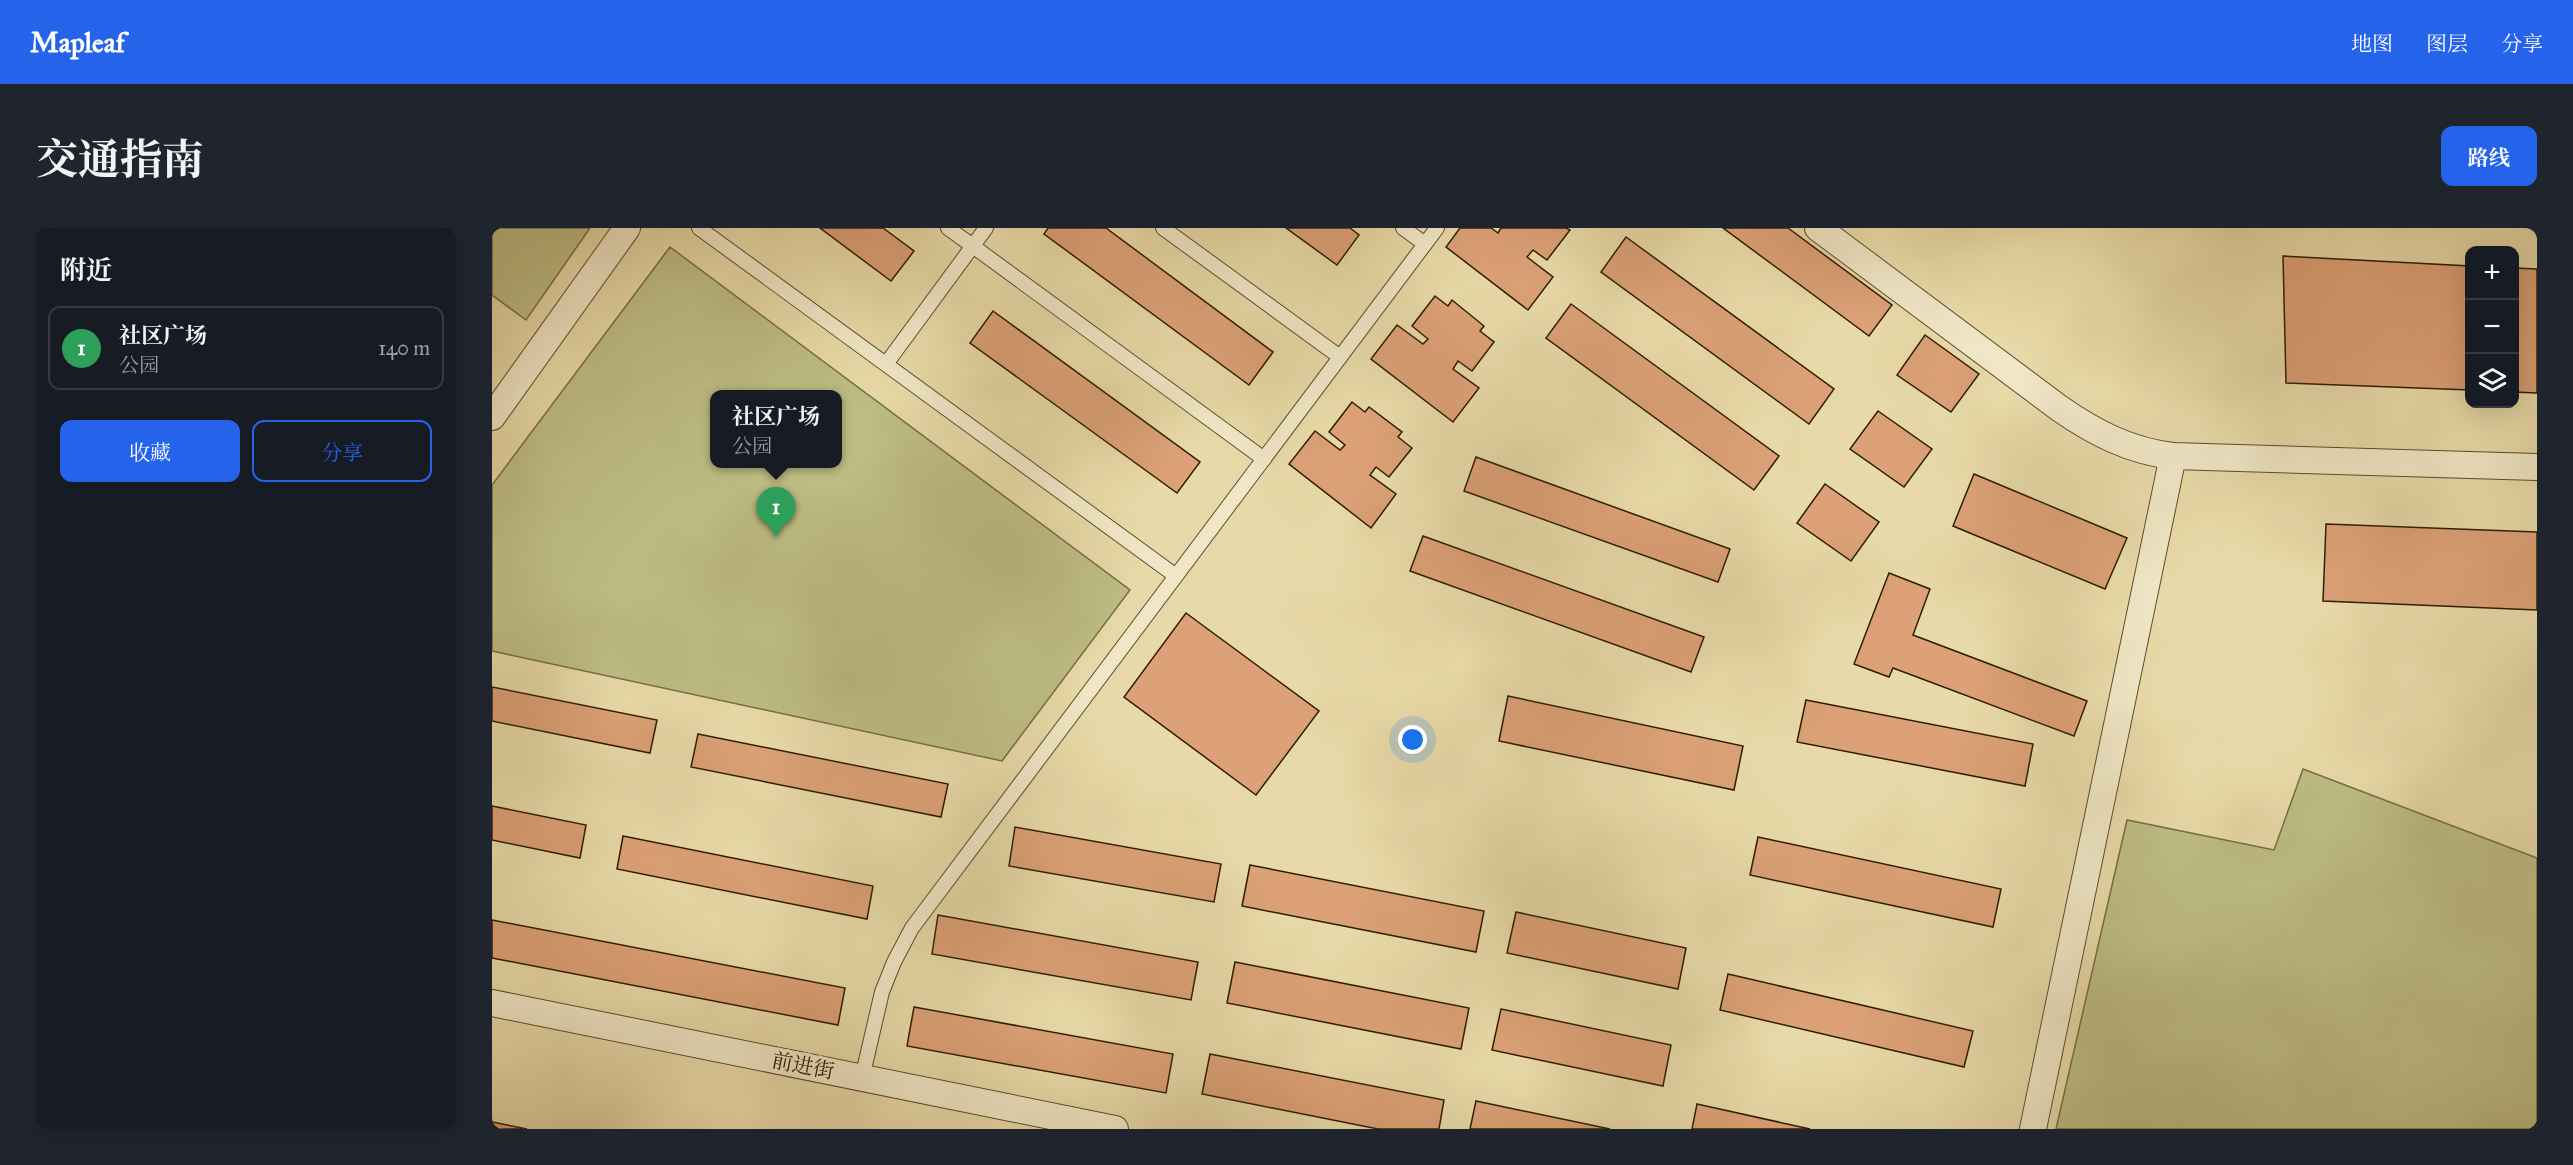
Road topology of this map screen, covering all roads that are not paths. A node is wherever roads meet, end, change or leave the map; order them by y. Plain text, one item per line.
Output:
1 (627, 228) edge
2 (699, 228) edge
3 (948, 228) edge
4 (986, 228) edge
5 (1163, 228) edge
6 (1403, 228) edge
7 (1437, 228) edge
8 (1818, 228) edge
9 (1425, 244) junction
10 (973, 246) junction
11 (1340, 357) junction
12 (886, 364) junction
13 (492, 417) edge
14 (2173, 456) junction
15 (1264, 459) junction
16 (2537, 467) edge
17 (1176, 576) junction
18 (492, 1003) edge
19 (862, 1078) junction
20 (1115, 1129) edge
21 (2033, 1129) edge

1 - 13 street
2 - 12 lane
3 - 10 lane
4 - 10 lane
5 - 11 lane
6 - 9 lane
7 - 9 lane
8 - 14 street
9 - 11 lane
10 - 12 lane
10 - 15 lane
11 - 15 lane
12 - 17 lane
14 - 16 street
14 - 21 street
15 - 17 lane
17 - 19 lane
18 - 19 street, 前进街
19 - 20 street, 前进街

